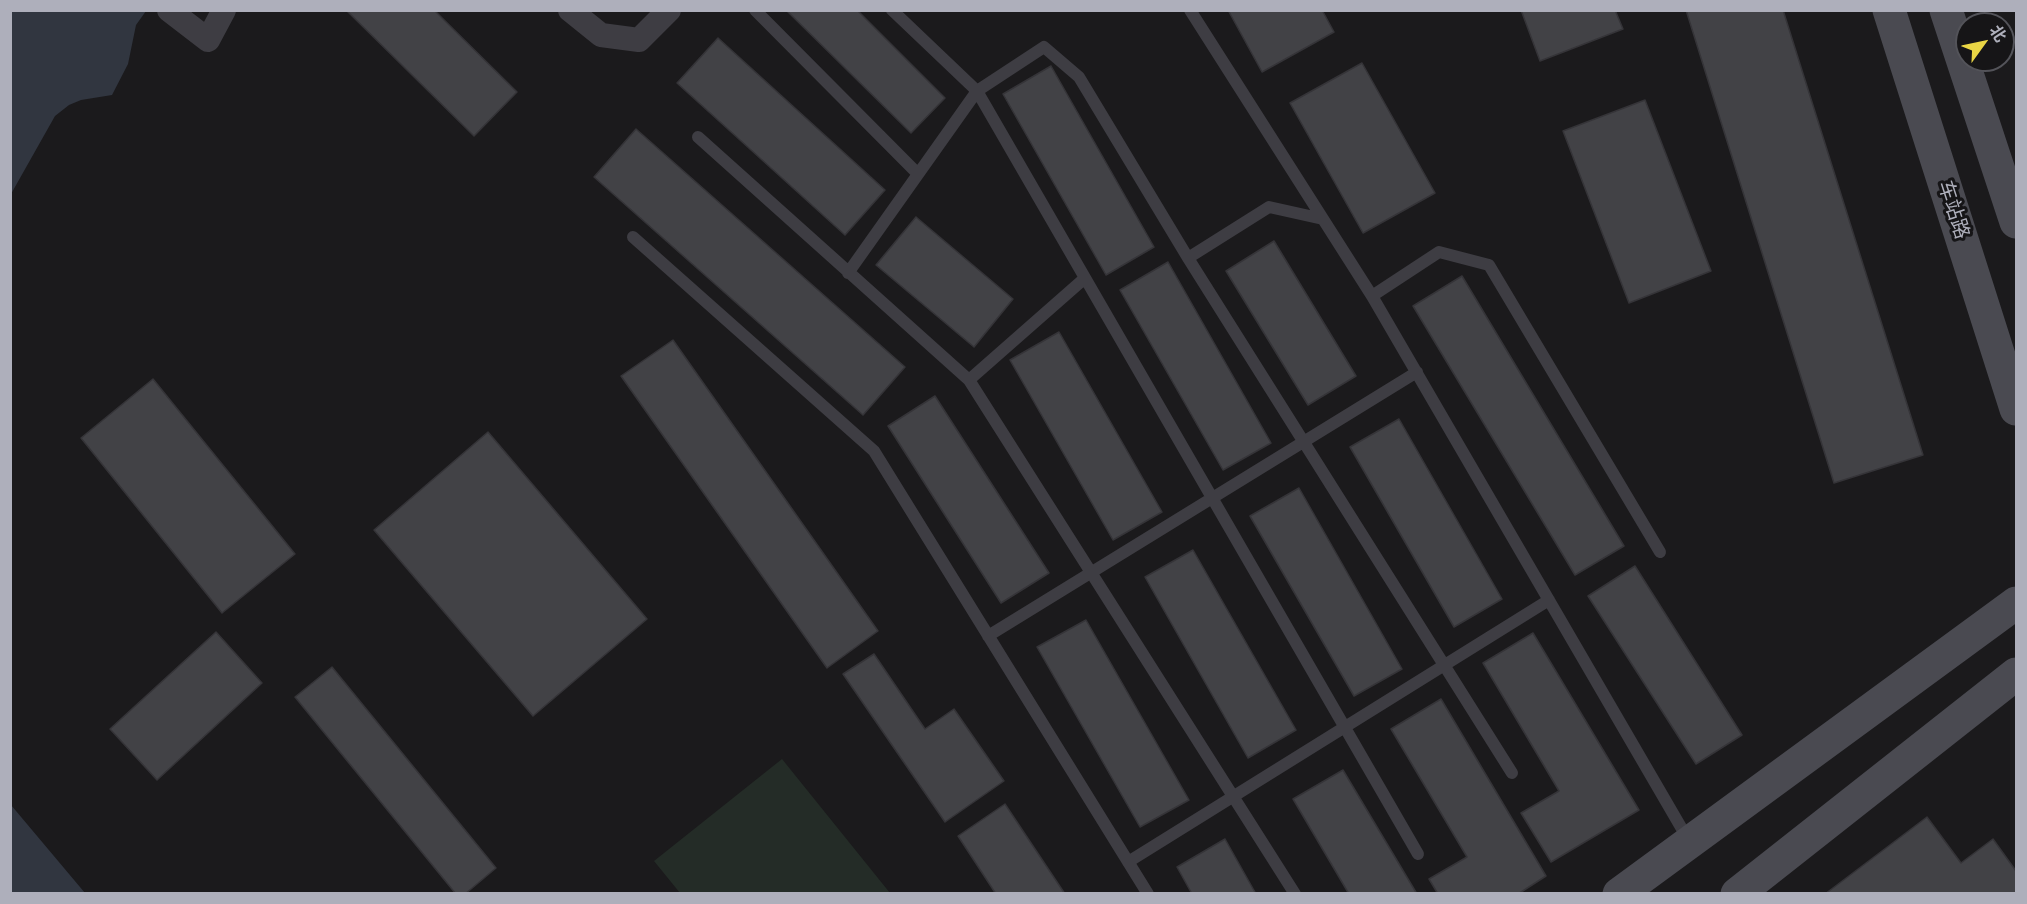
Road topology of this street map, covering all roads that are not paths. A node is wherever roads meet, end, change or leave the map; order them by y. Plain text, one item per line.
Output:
1 (224, 10) edge
2 (570, 10) edge
3 (669, 10) edge
4 (755, 10) edge
5 (892, 10) edge
6 (1190, 10) edge
7 (1889, 10) edge
8 (1952, 12) edge
9 (174, 14) edge
10 (977, 91) junction
11 (699, 137) dead end
12 (918, 174) junction
13 (1323, 219) junction
14 (2016, 222) edge
15 (633, 237) dead end
16 (1188, 258) junction
17 (848, 273) junction
18 (1085, 278) junction
19 (1372, 296) junction
20 (1417, 372) junction
21 (969, 380) junction
22 (2016, 409) edge
23 (1304, 442) junction
24 (1213, 498) junction
25 (1660, 552) dead end
26 (1091, 573) junction
27 (1549, 600) junction
28 (2016, 603) edge
29 (988, 636) junction
30 (1444, 665) junction
31 (2016, 674) edge
32 (1345, 727) junction
33 (1512, 773) dead end
34 (1233, 796) junction
35 (1690, 842) junction
36 (1418, 854) dead end
37 (1128, 862) junction
38 (1148, 894) edge
39 (1295, 894) edge
40 (1619, 894) edge
41 (1737, 894) edge

1 - 9 street
2 - 3 street
4 - 12 lane
5 - 10 lane
6 - 13 lane
7 - 22 street, 车站路
8 - 14 street
10 - 12 lane
10 - 16 lane
10 - 18 lane
11 - 17 lane
12 - 17 lane
13 - 16 lane
13 - 19 lane
15 - 29 lane
16 - 23 lane
17 - 21 lane
18 - 21 lane
18 - 24 lane
19 - 20 lane
19 - 25 lane
20 - 23 lane
20 - 27 lane
21 - 26 lane
23 - 24 lane
23 - 30 lane
24 - 26 lane
24 - 32 lane
26 - 29 lane
26 - 34 lane
27 - 30 lane
27 - 35 lane
28 - 35 street
29 - 37 lane
30 - 32 lane
30 - 33 lane
31 - 41 street
32 - 34 lane
32 - 36 lane
34 - 37 lane
34 - 39 lane
35 - 40 street
37 - 38 lane

